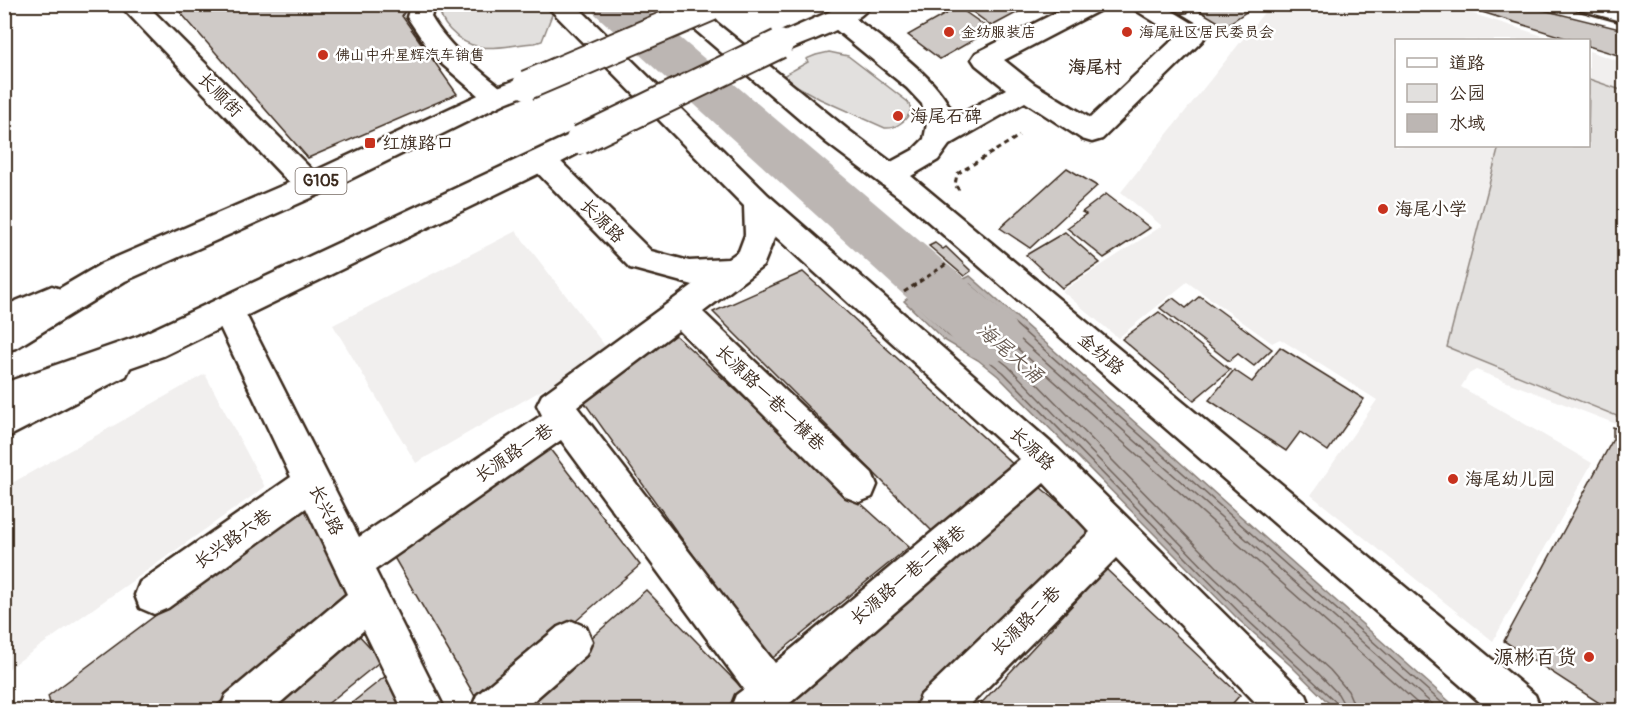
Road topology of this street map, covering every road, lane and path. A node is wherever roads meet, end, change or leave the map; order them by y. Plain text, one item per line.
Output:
1 (131, 4) edge
2 (423, 4) edge
3 (557, 4) edge
4 (677, 4) edge
5 (1093, 4) edge
6 (1143, 4) edge
7 (1586, 4) edge
8 (714, 5) edge
9 (849, 11) edge
10 (1624, 14) edge
11 (1025, 90) junction
12 (496, 97) junction
13 (1019, 136) dead end
14 (940, 138) junction
15 (542, 160) junction
16 (957, 174) dead end
17 (889, 175) junction
18 (310, 186) junction
19 (758, 203) junction
20 (950, 261) dead end
21 (735, 271) junction
22 (114, 272) junction
23 (903, 293) dead end
24 (49, 301) junction
25 (4, 309) edge
26 (228, 310) junction
27 (681, 311) junction
28 (4, 320) edge
29 (4, 338) edge
30 (151, 346) junction
31 (4, 398) edge
32 (565, 418) junction
33 (4, 424) edge
34 (1045, 460) junction
35 (312, 483) junction
36 (859, 485) dead end
37 (1116, 532) junction
38 (352, 564) junction
39 (154, 595) dead end
40 (369, 600) junction
41 (572, 641) dead end
42 (761, 701) edge
43 (1273, 704) edge
44 (242, 711) edge
45 (424, 711) edge
46 (492, 711) edge
47 (936, 711) edge
48 (1520, 711) edge

1 - 18 main road, 长顺街
2 - 12 main road
3 - 19 main road, 长源路
4 - 17 main road, 金纺路
5 - 11 main road
6 - 11 main road
7 - 10 main road
8 - 12 main road, G105, bridge
9 - 14 main road
9 - 15 main road, bridge
11 - 14 main road
12 - 18 main road, G105
13 - 16 path
14 - 17 main road
15 - 21 main road, 长源路
15 - 26 main road
17 - 48 main road, 金纺路
18 - 22 main road, G105
19 - 21 main road
19 - 34 main road, 长源路
20 - 23 path
21 - 27 main road, 长源路一巷
22 - 24 main road
22 - 29 main road, G105
24 - 25 main road
24 - 28 main road
26 - 30 main road
26 - 35 main road, 长兴路
27 - 32 main road, 长源路一巷
27 - 36 main road, 长源路一巷一横巷
30 - 31 main road
30 - 33 main road
32 - 38 main road, 长源路一巷
32 - 42 main road, 长源路一巷二横巷
34 - 37 main road, 长源路
34 - 42 main road, 长源路一巷二横巷
35 - 38 main road, 长兴路
35 - 39 main road, 长兴路六巷
37 - 43 main road, 长源路
37 - 47 main road, 长源路二巷
38 - 40 main road, 长兴路
40 - 44 main road
40 - 45 main road, 长兴路
41 - 46 main road

